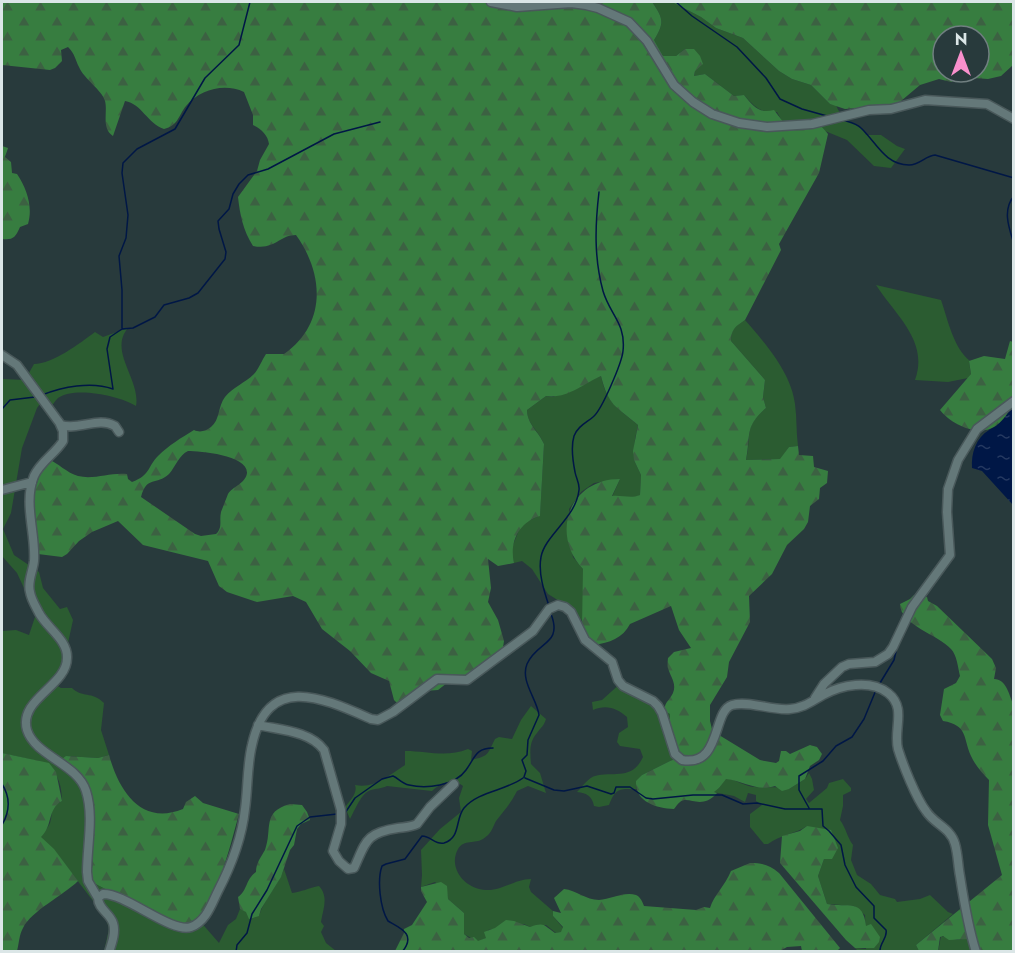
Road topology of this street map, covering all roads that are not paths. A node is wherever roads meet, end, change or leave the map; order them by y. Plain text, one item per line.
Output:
1 (491, 2) edge
2 (1014, 119) edge
3 (2, 355) edge
4 (1014, 401) edge
5 (59, 422) junction
6 (118, 432) dead end
7 (32, 482) junction
8 (2, 490) edge
9 (813, 701) junction
10 (258, 726) junction
11 (454, 784) dead end
12 (98, 898) junction
13 (109, 951) edge
14 (976, 951) edge

1 - 2 street
3 - 5 street
4 - 9 street
5 - 6 street
5 - 7 street
7 - 8 street
7 - 12 street
9 - 10 street
9 - 14 street
10 - 11 street
10 - 12 street
12 - 13 street

